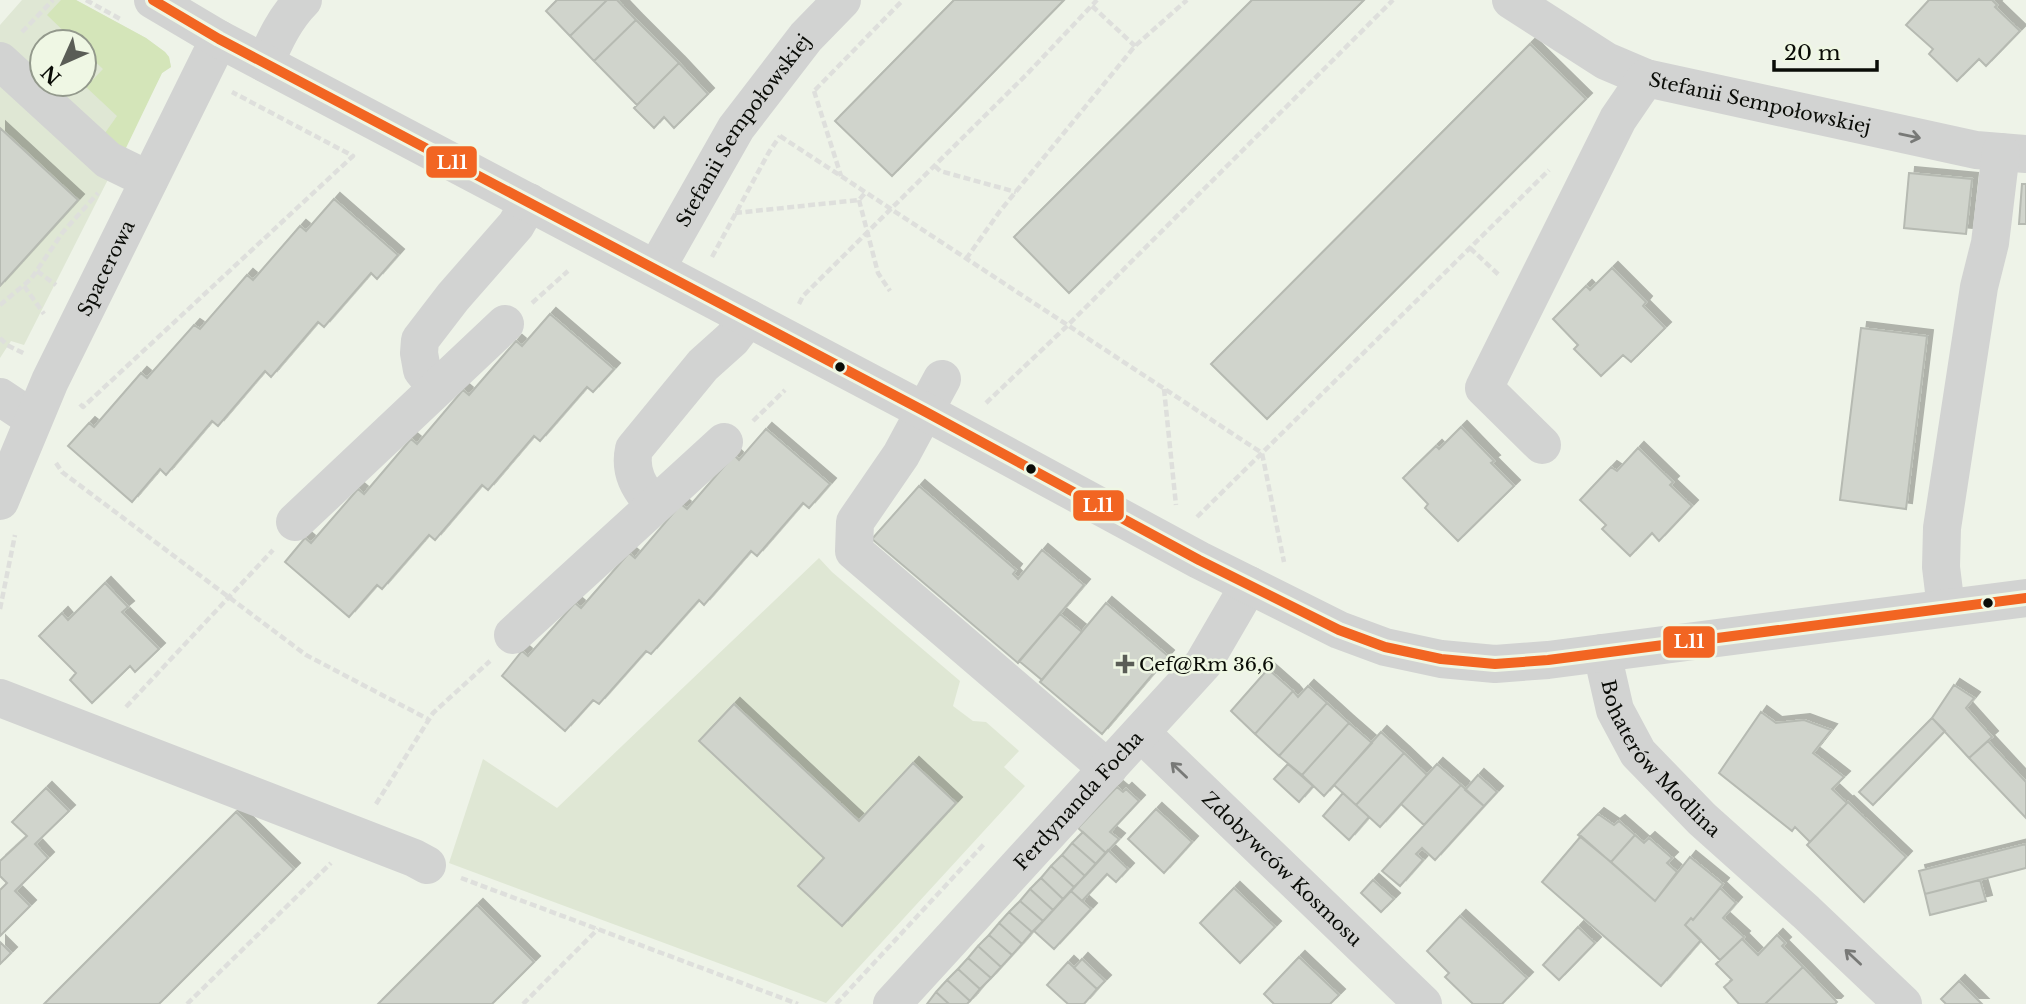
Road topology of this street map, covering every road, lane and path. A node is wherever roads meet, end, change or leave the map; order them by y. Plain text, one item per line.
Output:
1 (53, 0) edge
2 (153, 0) edge
3 (303, 0) edge
4 (842, 0) edge
5 (903, 0) edge
6 (1097, 0) edge
7 (1187, 0) edge
8 (1393, 0) edge
9 (1511, 0) edge
10 (1092, 6) junction
11 (219, 39) junction
12 (1135, 46) junction
13 (9, 49) edge
14 (265, 63) junction
15 (1646, 78) junction
16 (814, 91) junction
17 (806, 101) dead end
18 (2014, 153) edge
19 (353, 156) dead end
20 (1556, 163) dead end
21 (935, 166) junction
22 (136, 174) junction
23 (841, 176) junction
24 (865, 192) junction
25 (1016, 192) junction
26 (859, 200) junction
27 (529, 202) junction
28 (890, 209) junction
29 (735, 213) junction
30 (867, 232) junction
31 (712, 257) dead end
32 (966, 259) junction
33 (656, 269) junction
34 (37, 271) junction
35 (568, 271) dead end
36 (46, 278) dead end
37 (24, 286) junction
38 (890, 291) dead end
39 (30, 295) dead end
40 (0, 304) edge
41 (799, 304) dead end
42 (748, 318) junction
43 (505, 324) joint
44 (1067, 326) junction
45 (0, 338) edge
46 (35, 359) dead end
47 (436, 387) junction
48 (1164, 389) junction
49 (785, 390) dead end
50 (933, 395) junction
51 (0, 397) edge
52 (76, 401) dead end
53 (985, 403) dead end
54 (33, 419) junction
55 (724, 442) joint
56 (1542, 445) dead end
57 (1262, 453) junction
58 (54, 459) dead end
59 (0, 501) edge
60 (654, 505) junction
61 (1176, 506) dead end
62 (1197, 517) dead end
63 (295, 522) joint
64 (1285, 566) dead end
65 (1249, 585) junction
66 (228, 596) junction
67 (2026, 598) edge
68 (1946, 608) junction
69 (513, 635) dead end
70 (1602, 653) junction
71 (0, 698) edge
72 (428, 719) dead end
73 (1141, 733) junction
74 (99, 736) junction
75 (1108, 769) junction
76 (427, 865) joint
77 (598, 929) junction
78 (523, 1004) edge
79 (798, 1004) edge
80 (892, 1004) edge
81 (1423, 1004) edge
82 (1903, 1004) edge

1 - 13 path
2 - 11 street, Bohaterów Modlina
3 - 14 street
4 - 33 street, Stefanii Sempołowskiej
5 - 16 path
6 - 10 path
7 - 12 path
8 - 44 path
9 - 15 street, Stefanii Sempołowskiej
10 - 12 path
10 - 21 path
11 - 14 street, Bohaterów Modlina
11 - 22 street, Spacerowa
12 - 25 path
13 - 22 street
14 - 27 street, Bohaterów Modlina
15 -> 18 street, Stefanii Sempołowskiej
15 - 56 street
16 - 17 path
16 - 23 path
18 - 68 street
19 - 52 path
20 - 57 path
21 - 25 path
21 - 28 path
22 - 34 path
22 - 54 street, Spacerowa
23 - 24 path
23 - 29 path
24 - 26 path
24 - 28 path
25 - 32 path
26 - 29 path
26 - 30 path
27 - 33 street, Bohaterów Modlina
27 - 47 street
28 - 30 path
28 - 32 path
29 - 31 path
30 - 38 path
30 - 41 path
32 - 44 path
33 - 42 street, Bohaterów Modlina
34 - 36 path
34 - 37 path
35 - 43 path
37 - 39 path
37 - 40 path
42 - 50 street, Bohaterów Modlina
42 - 60 street
43 - 47 street
44 - 48 path
44 - 53 path
45 - 46 path
47 - 63 street
48 - 57 path
48 - 61 path
49 - 55 path
50 - 65 street, Bohaterów Modlina
50 - 75 street
51 - 54 street
54 - 59 street, Spacerowa
55 - 60 street
57 - 62 path
57 - 64 path
58 - 66 path
60 - 69 street
63 - 66 path
65 - 70 street, Bohaterów Modlina
65 - 73 street, Ferdynanda Focha
66 - 72 path
66 - 74 path
67 - 68 street
68 - 70 street
82 -> 70 street, Bohaterów Modlina
71 - 74 street
73 - 75 street, Ferdynanda Focha
81 -> 73 street, Zdobywców Kosmosu
74 - 76 street
75 - 80 street, Ferdynanda Focha
76 - 77 path
77 - 78 path
77 - 79 path

